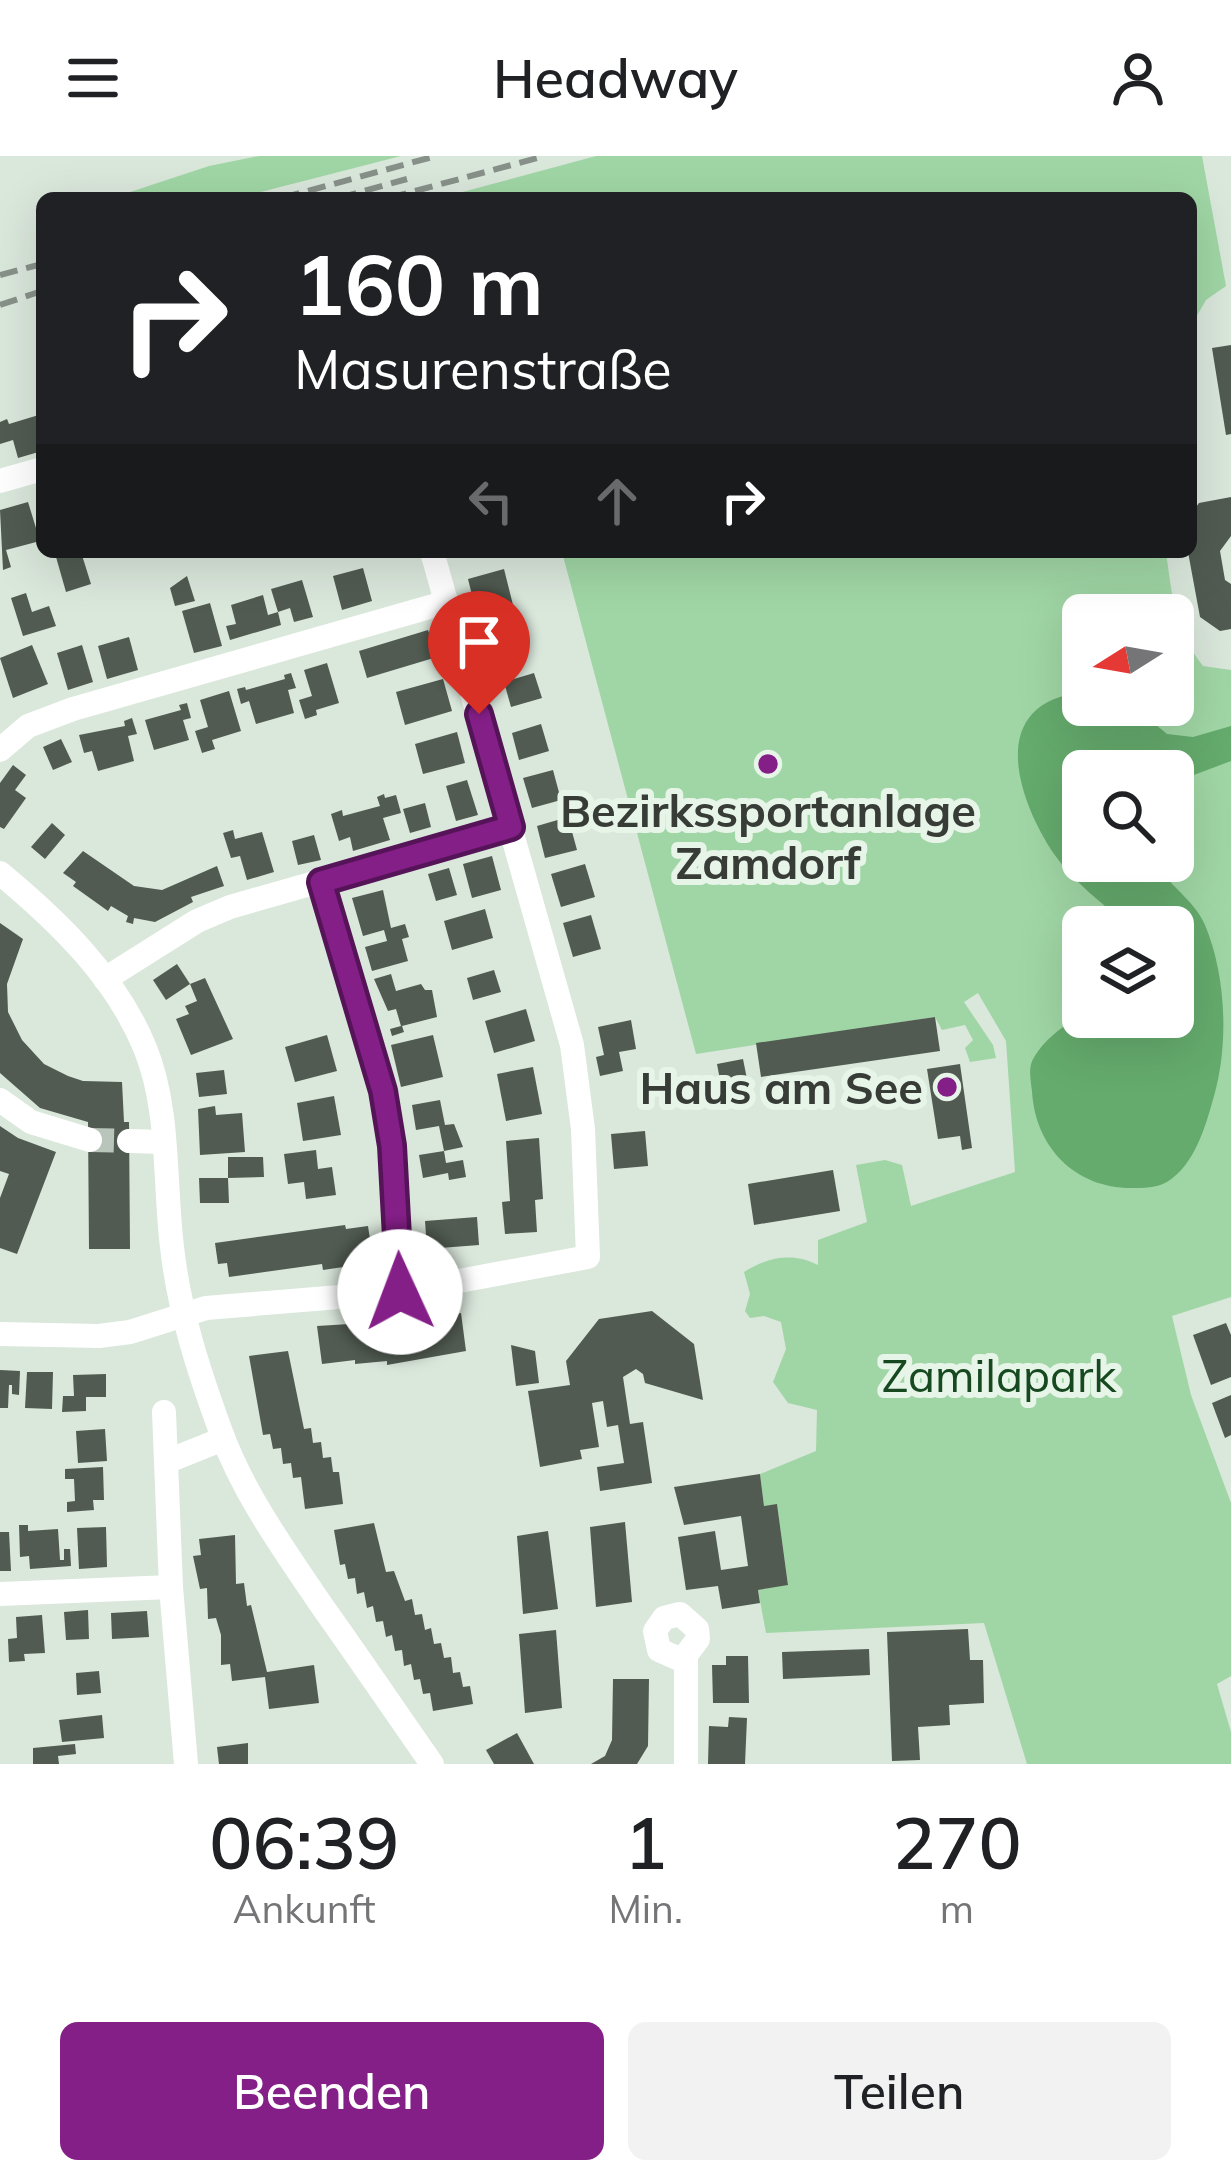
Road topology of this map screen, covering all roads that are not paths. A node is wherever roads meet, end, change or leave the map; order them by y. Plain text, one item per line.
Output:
1 (36, 471) edge
2 (0, 481) edge
3 (434, 558) edge
4 (447, 602) junction
5 (0, 750) edge
6 (511, 827) junction
7 (0, 873) edge
8 (321, 882) junction
9 (105, 979) junction
10 (0, 1100) edge
11 (90, 1140) tunnel mouth
12 (129, 1141) tunnel mouth
13 (164, 1142) junction
14 (400, 1292) junction
15 (183, 1315) junction
16 (0, 1334) edge
17 (164, 1412) dead end
18 (224, 1439) junction
19 (168, 1462) junction
20 (171, 1587) junction
21 (0, 1594) edge
22 (686, 1655) dead end
23 (186, 1764) edge
24 (432, 1764) edge
25 (686, 1764) edge

1 - 2 street
3 - 4 street
4 - 5 street
4 - 6 street
6 - 8 street
6 - 14 street
7 - 9 street
8 - 9 street
8 - 14 street
9 - 13 street
10 - 11 street
12 - 13 street
13 - 15 street
14 - 15 street
15 - 16 street
15 - 18 street
17 - 19 street
18 - 19 street
18 - 24 street
19 - 20 street
20 - 21 street
20 - 23 street
22 - 25 street

